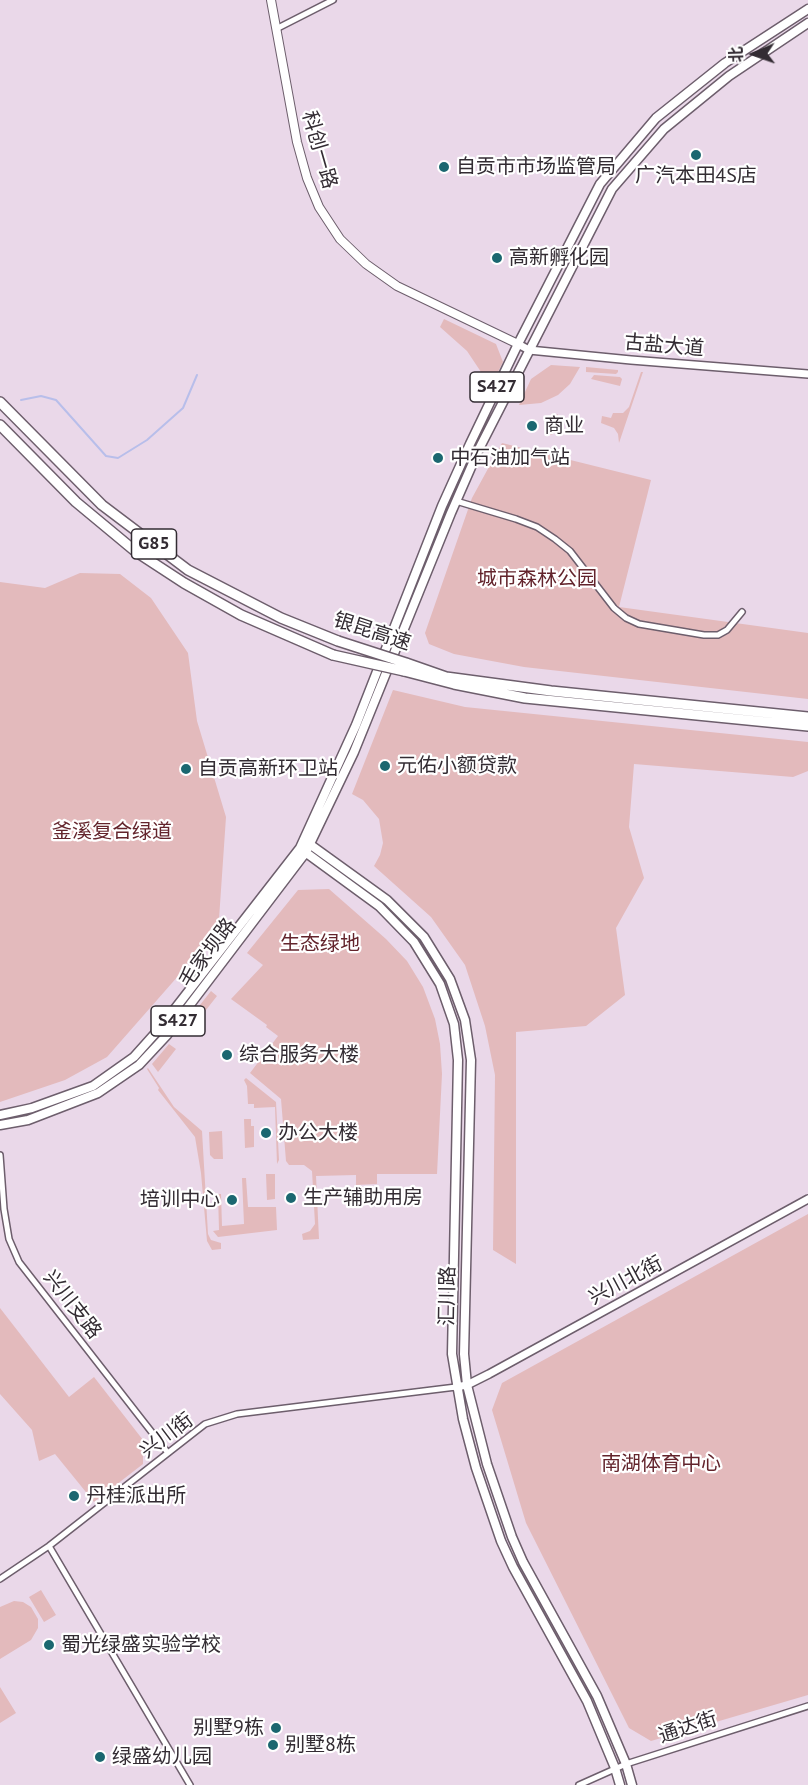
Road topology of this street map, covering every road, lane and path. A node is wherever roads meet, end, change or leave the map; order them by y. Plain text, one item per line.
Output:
1 (271, 0) edge
2 (333, 0) edge
3 (808, 9) edge
4 (808, 23) edge
5 (276, 29) junction
6 (518, 344) junction
7 (529, 350) junction
8 (808, 374) edge
9 (0, 402) edge
10 (0, 425) edge
11 (456, 501) junction
12 (742, 612) dead end
13 (405, 667) junction
14 (808, 717) edge
15 (808, 726) edge
16 (305, 846) junction
17 (0, 1115) edge
18 (0, 1125) edge
19 (0, 1155) edge
20 (808, 1199) edge
21 (467, 1384) junction
22 (456, 1387) junction
23 (168, 1454) junction
24 (49, 1546) junction
25 (0, 1579) edge
26 (808, 1706) edge
27 (626, 1764) junction
28 (615, 1768) junction
29 (190, 1785) edge
30 (579, 1785) edge
31 (620, 1785) edge
32 (632, 1785) edge

1 - 5 main road, 科创一路
2 - 5 street
3 - 6 main road, S427
4 - 7 main road, S427
5 - 6 main road, 科创一路
6 - 7 street, 古盐大道
6 - 16 main road, S427
7 - 8 street, 古盐大道
7 - 11 main road, S427
9 - 13 highway, 银昆高速 / G85, bridge
10 - 13 highway, 银昆高速 / G85, bridge
11 - 12 street
11 - 16 main road, S427
13 - 14 highway, 银昆高速 / G85
13 - 15 highway, 银昆高速 / G85
16 - 17 main road, 毛家坝路 / S427
16 - 18 main road, 毛家坝路 / S427
16 - 21 main road, 汇川路
16 - 22 main road, 汇川路
19 - 23 street, 兴川支路
20 - 21 street, 兴川北街
21 - 22 street, 兴川北街
21 - 27 main road, 汇川路
22 - 23 street, 兴川街
22 - 28 main road, 汇川路
23 - 24 street, 兴川街
24 - 25 street, 兴川街
24 - 29 street
26 - 27 street, 通达街
27 - 28 street, 通达街
27 - 32 main road, 汇川路
28 - 30 street, 通达街
28 - 31 main road, 汇川路

